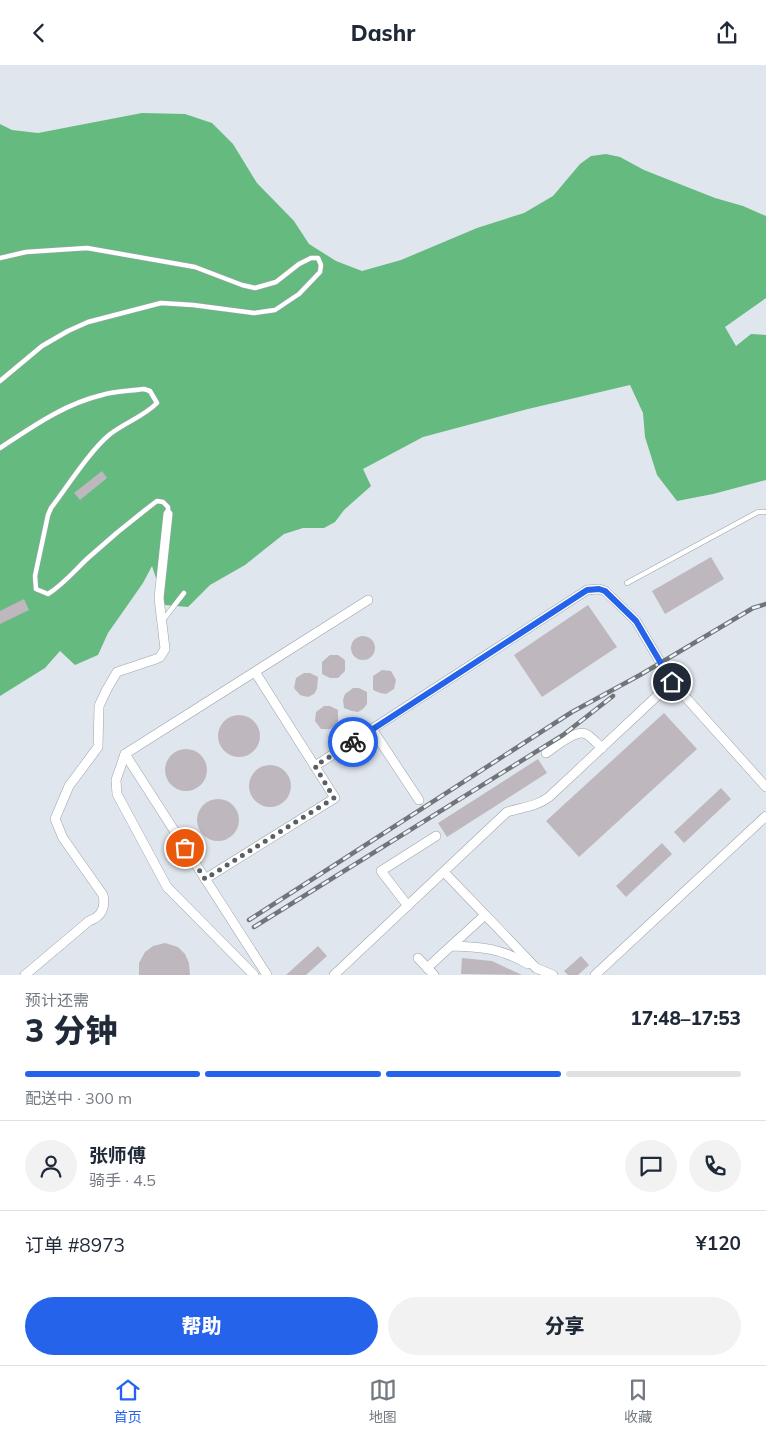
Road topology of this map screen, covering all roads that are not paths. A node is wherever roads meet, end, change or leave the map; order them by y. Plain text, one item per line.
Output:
1 (0, 257) edge
2 (0, 381) edge
3 (0, 448) edge
4 (766, 512) edge
5 (168, 514) joint
6 (627, 583) dead end
7 (184, 593) dead end
8 (368, 600) dead end
9 (161, 623) junction
10 (255, 672) junction
11 (672, 682) junction
12 (372, 729) junction
13 (602, 748) junction
14 (546, 753) dead end
15 (125, 754) junction
16 (315, 766) junction
17 (766, 787) edge
18 (419, 800) dead end
19 (766, 816) edge
20 (436, 836) dead end
21 (444, 872) junction
22 (205, 879) junction
23 (408, 906) junction
24 (485, 915) junction
25 (451, 946) junction
26 (418, 958) dead end
27 (536, 968) junction
28 (431, 971) edge
29 (25, 975) edge
30 (254, 975) edge
31 (267, 975) edge
32 (334, 975) edge
33 (553, 975) edge
34 (595, 975) edge

1 - 2 lane
3 - 5 lane
4 - 6 lane
5 - 9 street
7 - 9 lane
8 - 10 street
9 - 29 street
10 - 15 street
10 - 16 street
11 - 12 street
11 - 13 street
11 - 17 street
12 - 16 street
12 - 18 street
13 - 14 street
13 - 21 street
15 - 22 street
15 - 30 street
16 - 22 street
19 - 34 street
20 - 23 street
21 - 23 street
21 - 24 street
22 - 31 street
23 - 32 street
24 - 25 street
24 - 27 street
25 - 27 street
25 - 28 street
26 - 28 street
27 - 33 street

